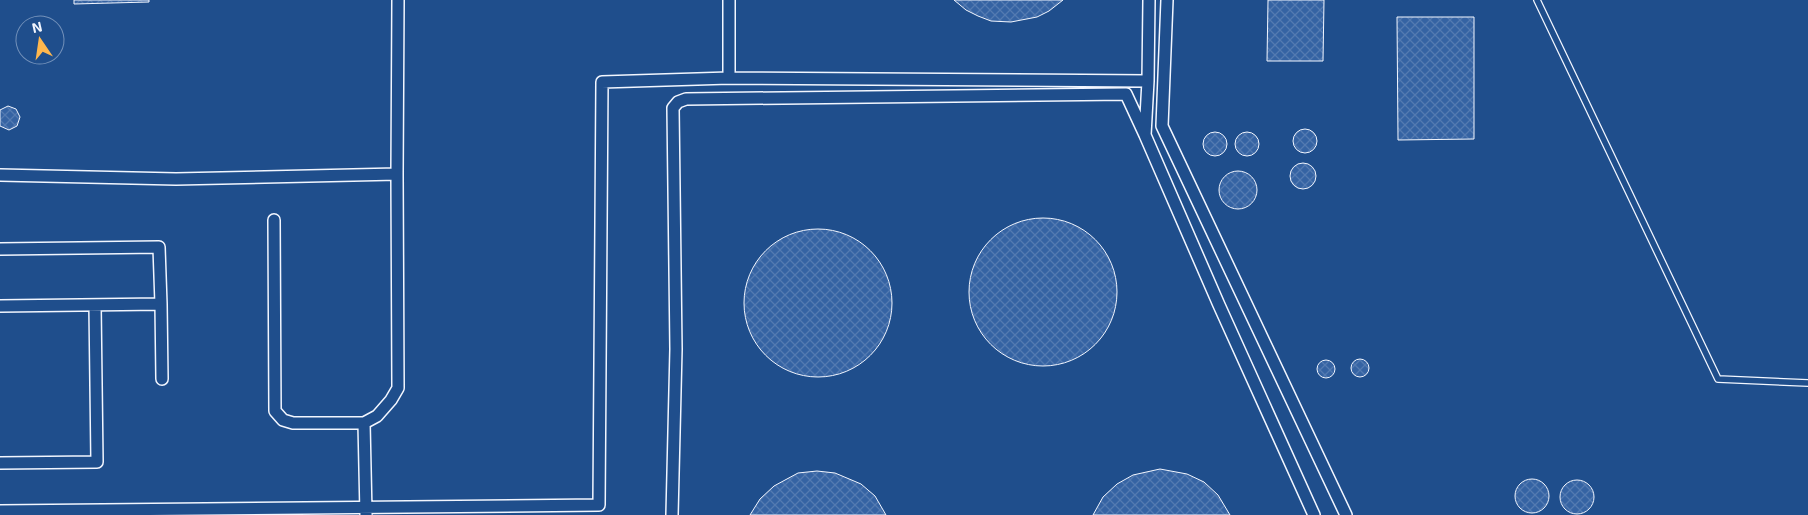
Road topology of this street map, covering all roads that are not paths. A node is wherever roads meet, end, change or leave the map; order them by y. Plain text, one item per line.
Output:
1 (398, 0) edge
2 (729, 0) edge
3 (1149, 0) edge
4 (1166, 0) edge
5 (1537, 0) edge
6 (729, 78) junction
7 (1148, 81) junction
8 (1145, 135) junction
9 (397, 174) junction
10 (0, 175) edge
11 (274, 220) dead end
12 (0, 249) edge
13 (161, 304) junction
14 (95, 305) junction
15 (0, 306) edge
16 (162, 379) dead end
17 (1808, 384) edge
18 (364, 423) junction
19 (0, 463) edge
20 (0, 511) edge
21 (366, 511) edge
22 (158, 512) edge
23 (672, 515) edge
24 (1314, 515) edge
25 (1346, 515) edge

1 - 9 street
2 - 6 street
3 - 7 street
4 - 25 street
5 - 17 lane
6 - 7 street
6 - 21 street
7 - 8 street
8 - 23 street
8 - 24 street
9 - 10 street
9 - 18 street
11 - 18 street
12 - 13 street
13 - 14 street
13 - 16 street
14 - 15 street
14 - 19 street
18 - 21 street
20 - 22 street
21 - 22 street

